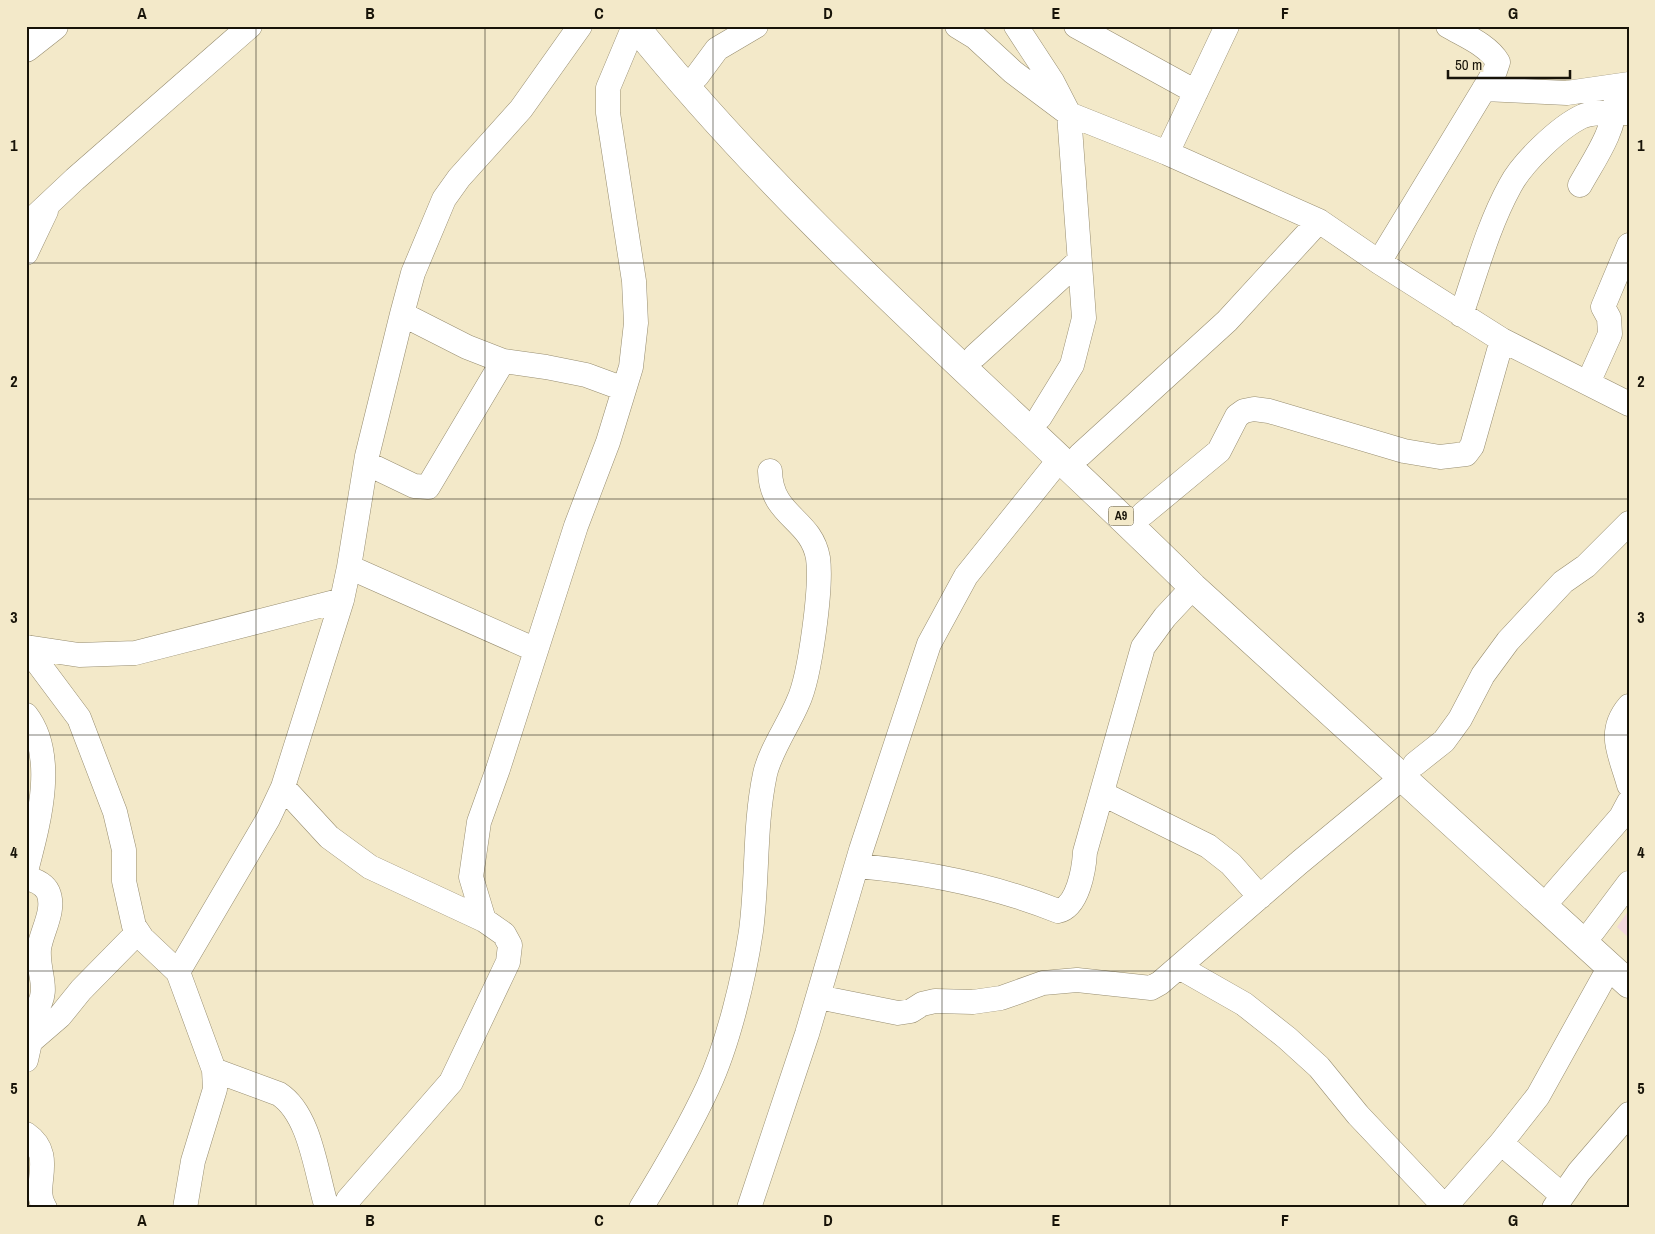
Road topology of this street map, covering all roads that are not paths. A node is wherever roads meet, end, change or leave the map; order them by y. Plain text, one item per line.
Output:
1 (54, 26) edge
2 (250, 26) edge
3 (580, 26) edge
4 (634, 26) edge
5 (657, 26) edge
6 (756, 26) edge
7 (957, 26) edge
8 (1016, 26) edge
9 (1076, 26) edge
10 (1227, 26) edge
11 (1448, 26) edge
12 (1483, 35) edge
13 (26, 48) edge
14 (697, 76) junction
15 (1622, 86) edge
16 (1484, 89) junction
17 (1196, 92) junction
18 (1622, 113) edge
19 (1069, 114) junction
20 (1167, 153) junction
21 (780, 179) junction
22 (1580, 185) dead end
23 (50, 203) junction
24 (1319, 221) junction
25 (26, 225) edge
26 (1629, 245) edge
27 (26, 253) edge
28 (1079, 262) junction
29 (1379, 262) junction
30 (402, 314) junction
31 (1461, 314) junction
32 (1502, 340) junction
33 (975, 356) junction
34 (503, 361) junction
35 (1588, 383) junction
36 (624, 389) junction
37 (1629, 404) edge
38 (1040, 417) junction
39 (1070, 457) junction
40 (366, 462) junction
41 (770, 472) dead end
42 (1143, 514) junction
43 (1629, 523) edge
44 (349, 567) junction
45 (1193, 587) junction
46 (342, 600) junction
47 (26, 647) edge
48 (536, 650) junction
49 (1629, 706) edge
50 (26, 715) edge
51 (1409, 771) junction
52 (1629, 785) edge
53 (283, 786) junction
54 (1103, 794) junction
55 (1629, 802) edge
56 (1446, 807) junction
57 (857, 866) junction
58 (26, 871) edge
59 (26, 878) edge
60 (1629, 883) edge
61 (1554, 894) junction
62 (1260, 897) junction
63 (484, 920) junction
64 (1593, 930) junction
65 (138, 932) junction
66 (1179, 967) junction
67 (1622, 971) edge
68 (178, 972) junction
69 (818, 996) junction
70 (30, 1010) edge
71 (29, 1050) edge
72 (214, 1070) junction
73 (1629, 1114) edge
74 (26, 1134) edge
75 (1501, 1143) junction
76 (1558, 1201) edge
77 (1453, 1205) edge
78 (45, 1208) edge
79 (185, 1208) edge
80 (327, 1208) edge
81 (344, 1208) edge
82 (641, 1208) edge
83 (748, 1208) edge

1 - 13 main road
2 - 23 street
3 - 30 street
4 - 21 main road, A9
4 - 36 street
5 - 14 main road, A9
6 - 14 street
7 - 19 street
8 - 19 street
9 - 17 street
10 - 17 street
11 - 12 street
12 - 16 street
14 - 21 main road, A9
15 - 16 street
15 - 18 street
16 - 29 street
17 - 20 street
18 - 22 street
18 - 31 street
19 - 20 street
19 - 28 street
20 - 24 street
21 - 33 main road, A9
21 - 39 main road, A9
23 - 25 street
23 - 27 street
24 - 29 street
24 - 39 street
26 - 35 street
28 - 33 street
28 - 38 street
29 - 31 street
30 - 34 street
30 - 40 street
31 - 32 street
32 - 35 street
32 - 42 street
33 - 38 main road, A9
34 - 36 street
34 - 40 street
35 - 37 street
36 - 48 street
38 - 39 main road, A9
39 - 42 main road, A9
39 - 45 main road, A9
39 - 57 street
40 - 44 street
41 - 82 street
42 - 51 main road, A9
43 - 51 street
44 - 46 street
44 - 48 street
45 - 51 main road, A9
45 - 54 street
46 - 47 street
46 - 53 street
47 - 65 street
48 - 63 street
49 - 52 street
50 - 58 street
51 - 56 main road, A9
51 - 62 street
53 - 63 street
53 - 68 street
54 - 57 street
54 - 62 street
55 - 61 street
56 - 61 main road, A9
56 - 67 main road, A9
57 - 69 street
59 - 70 street
60 - 64 street
61 - 64 main road, A9
62 - 66 street
63 - 81 street
64 - 67 main road, A9
65 - 68 street
65 - 71 street
66 - 69 street
66 - 77 street
67 - 75 street
68 - 72 street
69 - 83 street
70 - 71 street
72 - 79 street
72 - 80 street
73 - 76 street
74 - 78 street
75 - 76 street
75 - 77 street

